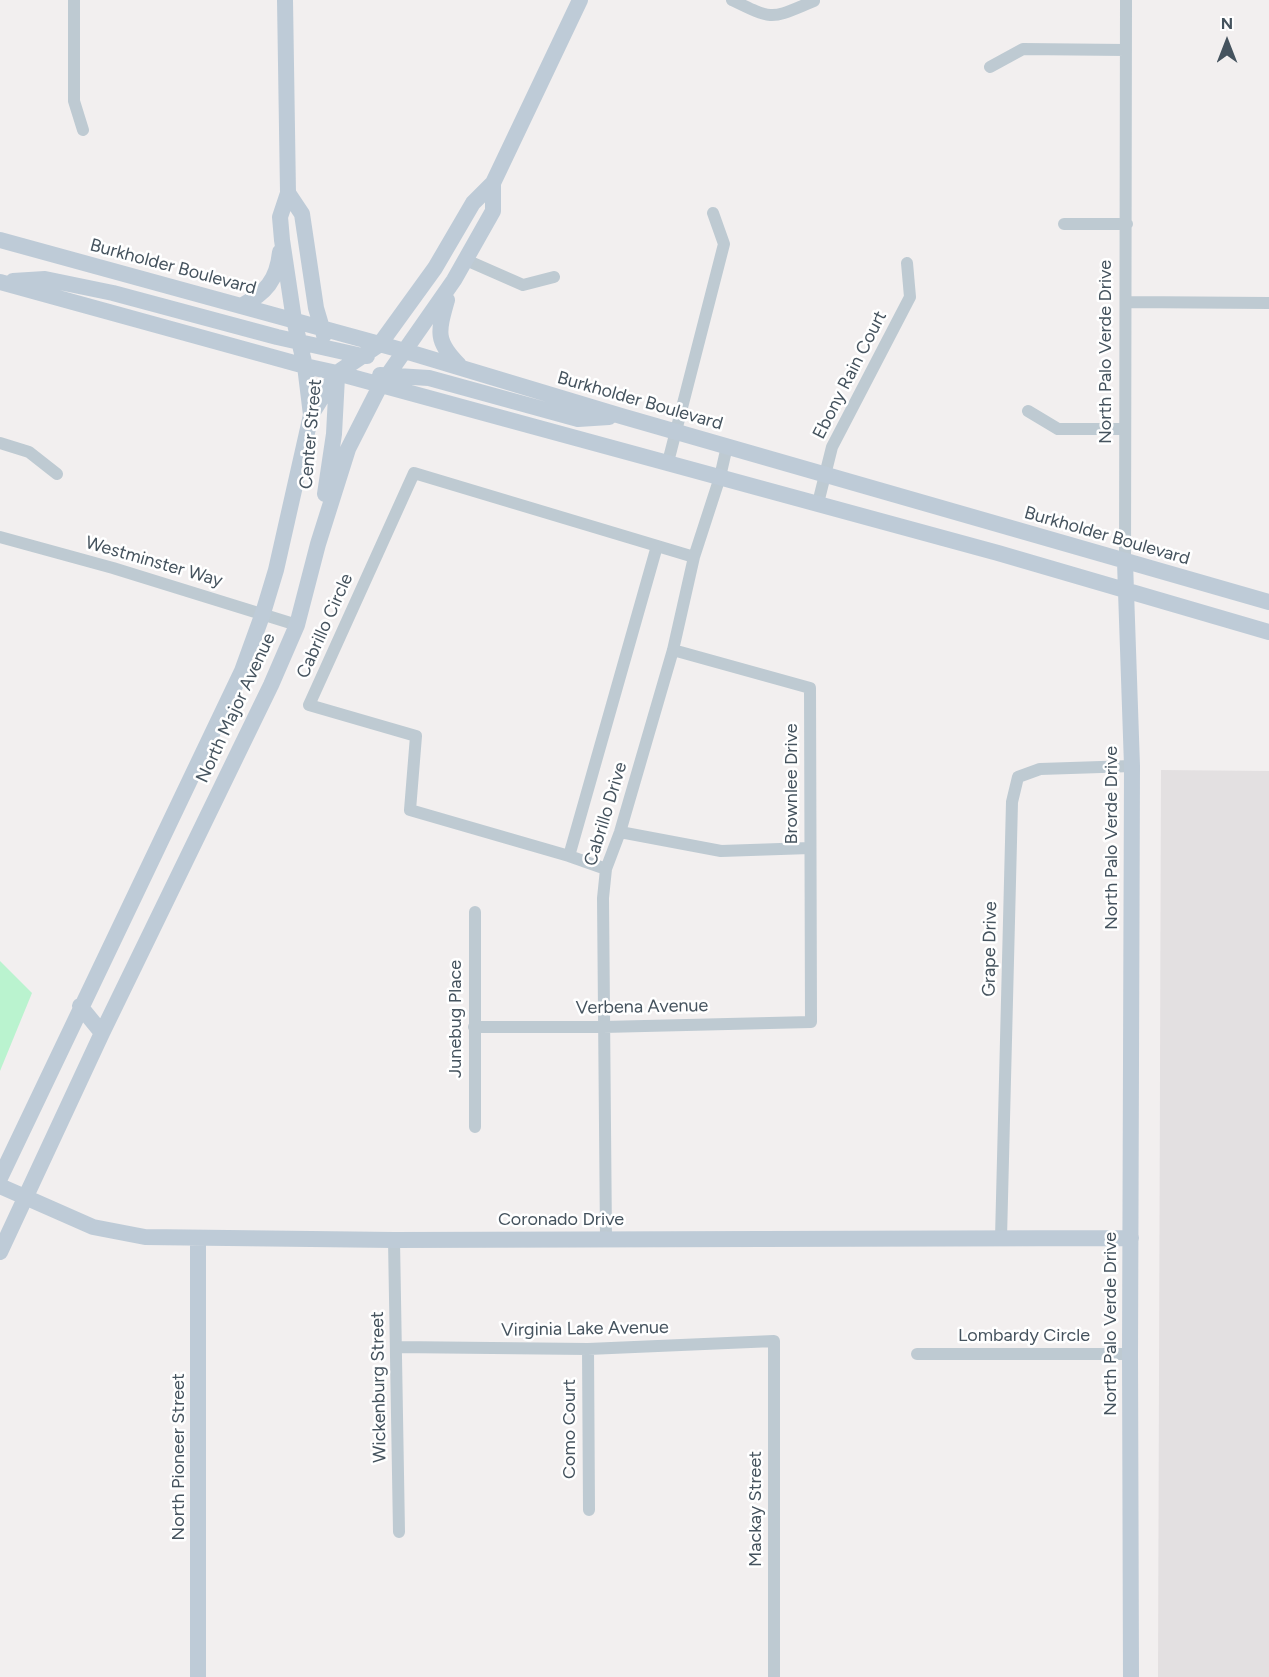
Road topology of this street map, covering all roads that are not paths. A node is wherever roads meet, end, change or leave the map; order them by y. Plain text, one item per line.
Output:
1 (74, 0) edge
2 (285, 0) edge
3 (580, 0) edge
4 (732, 0) edge
5 (1126, 0) edge
6 (814, 1) edge
7 (1126, 50) junction
8 (990, 67) dead end
9 (83, 130) dead end
10 (493, 183) junction
11 (288, 193) junction
12 (713, 213) dead end
13 (1064, 224) dead end
14 (1126, 224) junction
15 (0, 240) edge
16 (282, 240) junction
17 (466, 260) junction
18 (907, 264) dead end
19 (554, 277) dead end
20 (0, 282) edge
21 (450, 286) junction
22 (1126, 302) junction
23 (1269, 303) edge
24 (241, 306) junction
25 (294, 320) junction
26 (322, 327) junction
27 (299, 341) junction
28 (380, 344) junction
29 (328, 349) junction
30 (405, 351) junction
31 (362, 356) junction
32 (305, 366) junction
33 (462, 368) junction
34 (337, 373) junction
35 (384, 380) junction
36 (1028, 411) dead end
37 (311, 415) junction
38 (621, 416) junction
39 (1125, 429) junction
40 (677, 432) junction
41 (0, 443) edge
42 (727, 446) junction
43 (668, 462) junction
44 (57, 474) dead end
45 (826, 474) junction
46 (720, 477) junction
47 (818, 503) junction
48 (0, 537) edge
49 (318, 544) junction
50 (657, 546) junction
51 (694, 557) junction
52 (1125, 562) junction
53 (1127, 592) junction
54 (1269, 602) edge
55 (263, 613) junction
56 (297, 625) junction
57 (1269, 632) edge
58 (673, 650) junction
59 (1132, 766) junction
60 (620, 832) junction
61 (810, 849) junction
62 (569, 856) junction
63 (606, 869) junction
64 (475, 912) dead end
65 (80, 1006) junction
66 (111, 1017) junction
67 (811, 1022) joint
68 (474, 1027) junction
69 (603, 1027) junction
70 (102, 1033) junction
71 (475, 1127) dead end
72 (0, 1178) edge
73 (0, 1186) edge
74 (26, 1198) junction
75 (198, 1238) junction
76 (1000, 1238) junction
77 (1131, 1238) junction
78 (606, 1239) junction
79 (394, 1240) junction
80 (0, 1252) edge
81 (774, 1341) joint
82 (396, 1347) junction
83 (588, 1348) junction
84 (917, 1354) dead end
85 (1130, 1354) junction
86 (589, 1510) dead end
87 (399, 1532) dead end
88 (198, 1677) edge
89 (774, 1677) edge
90 (1131, 1677) edge

1 - 9 street
2 - 11 street, Center Street
3 - 10 street, North Major Avenue
4 - 6 street
5 - 7 street, North Palo Verde Drive
7 - 8 street
7 - 14 street, North Palo Verde Drive
10 - 17 street, North Major Avenue
10 - 28 street, North Major Avenue
11 - 16 street, Center Street
11 - 26 street, Center Street
12 - 40 street
13 - 14 street
14 - 22 street, North Palo Verde Drive
15 - 24 street, Burkholder Boulevard
16 - 24 street
16 - 25 street, Center Street
17 - 19 street
17 - 21 street, North Major Avenue
18 - 45 street, Ebony Rain Court
20 - 27 street
20 - 32 street
21 - 30 street, North Major Avenue
21 - 33 street
22 - 23 street
22 - 39 street, North Palo Verde Drive
24 - 25 street, Burkholder Boulevard
25 - 26 street, Burkholder Boulevard
25 - 27 street, Center Street
26 - 28 street, Burkholder Boulevard
26 - 29 street, Center Street
27 - 29 street
27 - 32 street, Center Street
28 - 30 street, Burkholder Boulevard
28 - 31 street, North Major Avenue
29 - 31 street
29 - 34 street, Center Street
30 - 31 street
30 - 33 street, Burkholder Boulevard
30 - 35 street, North Major Avenue
31 - 34 street, North Major Avenue
32 - 34 street
32 - 37 street, Center Street
33 - 38 street, Burkholder Boulevard
34 - 35 street
34 - 37 street, North Major Avenue
34 - 49 street, Center Street
35 - 38 street
35 - 43 street
35 - 49 street, North Major Avenue
36 - 39 street
37 - 55 street, North Major Avenue
38 - 40 street, Burkholder Boulevard
39 - 52 street, North Palo Verde Drive
40 - 42 street, Burkholder Boulevard
40 - 43 street
41 - 44 street
42 - 45 street, Burkholder Boulevard
42 - 46 street, Cabrillo Drive
43 - 46 street
45 - 47 street, Ebony Rain Court
45 - 52 street, Burkholder Boulevard
46 - 47 street
46 - 51 street, Cabrillo Drive
47 - 53 street
48 - 55 street, Westminster Way
49 - 56 street, North Major Avenue
50 - 51 street, Cabrillo Circle
50 - 62 street
50 - 62 street, Cabrillo Circle
51 - 58 street, Cabrillo Drive
52 - 53 street, North Palo Verde Drive
52 - 54 street, Burkholder Boulevard
53 - 57 street
53 - 59 street, North Palo Verde Drive
55 - 56 street, Westminster Way
55 - 65 street, North Major Avenue
56 - 66 street, North Major Avenue
58 - 60 street, Cabrillo Drive
58 - 61 street, Brownlee Drive
59 - 76 street, Grape Drive
59 - 77 street, North Palo Verde Drive
60 - 61 street
60 - 63 street, Cabrillo Drive
61 - 67 street, Brownlee Drive
62 - 63 street, Cabrillo Circle
63 - 69 street, Cabrillo Drive
64 - 68 street, Junebug Place
65 - 66 street
65 - 70 street
65 - 72 street, North Major Avenue
66 - 70 street, North Major Avenue
67 - 69 street, Verbena Avenue
68 - 69 street, Verbena Avenue
68 - 71 street, Junebug Place
69 - 78 street, Cabrillo Drive
70 - 74 street, North Major Avenue
73 - 74 street, Coronado Drive
74 - 75 street, Coronado Drive
74 - 80 street, North Major Avenue
75 - 79 street, Coronado Drive
75 - 88 street, North Pioneer Street
76 - 77 street, Coronado Drive
76 - 78 street, Coronado Drive
77 - 85 street, North Palo Verde Drive
78 - 79 street, Coronado Drive
79 - 82 street, Wickenburg Street
81 - 83 street, Virginia Lake Avenue
81 - 89 street, Mackay Street
82 - 83 street, Virginia Lake Avenue
82 - 87 street, Wickenburg Street
83 - 86 street, Como Court
84 - 85 street, Lombardy Circle
85 - 90 street, North Palo Verde Drive

